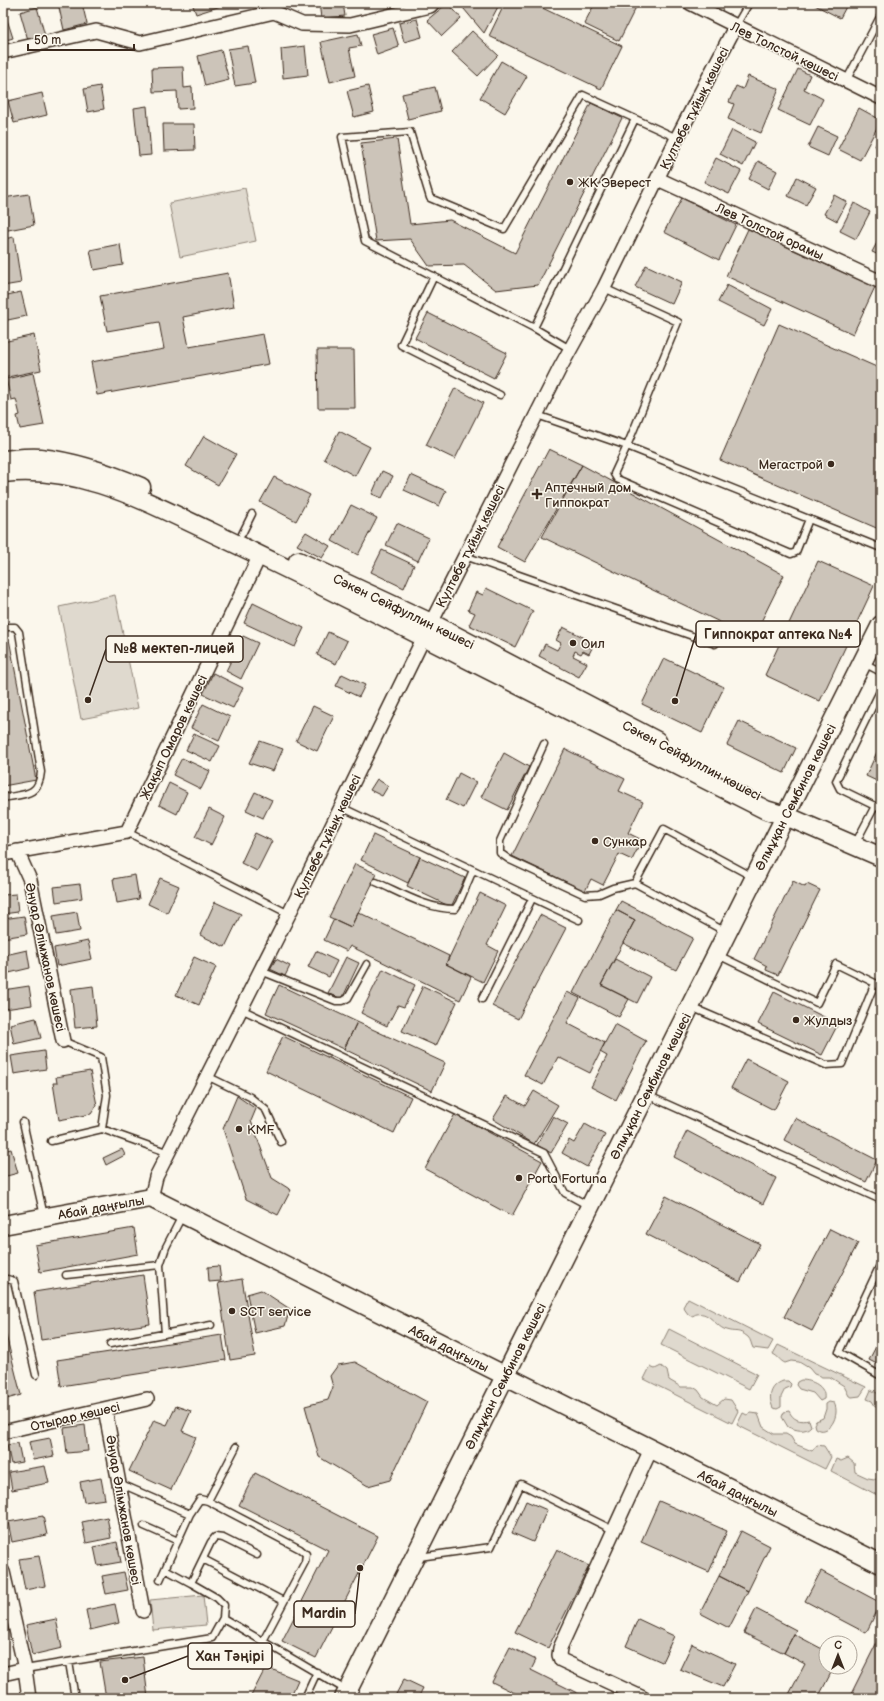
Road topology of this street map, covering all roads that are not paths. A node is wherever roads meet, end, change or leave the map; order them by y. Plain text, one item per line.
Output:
1 (433, 3) edge
2 (690, 3) edge
3 (749, 3) edge
4 (881, 16) edge
5 (735, 27) junction
6 (3, 52) edge
7 (846, 81) junction
8 (881, 98) edge
9 (635, 119) junction
10 (677, 138) junction
11 (658, 179) junction
12 (434, 276) junction
13 (881, 282) edge
14 (604, 288) junction
15 (534, 328) junction
16 (570, 349) junction
17 (500, 395) dead end
18 (537, 415) junction
19 (627, 446) junction
20 (3, 460) edge
21 (3, 473) edge
22 (252, 514) dead end
23 (809, 519) junction
24 (242, 534) junction
25 (881, 548) edge
26 (260, 555) junction
27 (465, 556) junction
28 (881, 625) edge
29 (3, 626) edge
30 (428, 630) junction
31 (716, 644) dead end
32 (862, 663) junction
33 (881, 672) edge
34 (881, 690) edge
35 (544, 744) dead end
36 (3, 798) edge
37 (341, 807) junction
38 (878, 807) edge
39 (786, 816) junction
40 (127, 832) junction
41 (854, 845) junction
42 (17, 851) junction
43 (3, 854) edge
44 (881, 857) edge
45 (473, 870) junction
46 (754, 878) junction
47 (376, 882) dead end
48 (635, 883) junction
49 (532, 899) junction
50 (289, 914) junction
51 (580, 920) dead end
52 (727, 932) junction
53 (716, 954) junction
54 (367, 964) dead end
55 (261, 971) junction
56 (875, 983) junction
57 (881, 986) edge
58 (482, 999) dead end
59 (690, 1007) junction
60 (241, 1009) junction
61 (63, 1041) joint
62 (207, 1076) junction
63 (646, 1094) junction
64 (23, 1122) dead end
65 (102, 1129) junction
66 (51, 1141) dead end
67 (281, 1142) dead end
68 (169, 1153) junction
69 (151, 1198) junction
70 (881, 1200) edge
71 (590, 1207) junction
72 (182, 1214) junction
73 (45, 1217) junction
74 (3, 1225) edge
75 (881, 1263) edge
76 (160, 1265) junction
77 (66, 1275) dead end
78 (3, 1280) edge
79 (211, 1325) dead end
80 (165, 1334) junction
81 (110, 1344) dead end
82 (36, 1376) dead end
83 (505, 1376) junction
84 (881, 1376) edge
85 (147, 1399) dead end
86 (105, 1409) junction
87 (3, 1432) edge
88 (236, 1447) dead end
89 (651, 1449) junction
90 (119, 1483) junction
91 (208, 1501) junction
92 (190, 1514) junction
93 (144, 1526) dead end
94 (613, 1530) junction
95 (178, 1541) junction
96 (257, 1555) dead end
97 (414, 1557) junction
98 (203, 1559) junction
99 (881, 1564) edge
100 (166, 1569) junction
101 (3, 1572) edge
102 (160, 1580) dead end
103 (191, 1583) junction
104 (284, 1601) junction
105 (143, 1611) dead end
106 (223, 1618) junction
107 (263, 1641) junction
108 (69, 1662) junction
109 (25, 1669) junction
110 (317, 1672) junction
111 (3, 1674) edge
112 (346, 1694) edge
113 (29, 1698) edge
114 (75, 1698) edge
115 (304, 1698) edge
116 (643, 1698) edge

1 - 6 street
2 - 5 street, Лев Толстой көшесі
3 - 5 lane
4 - 7 lane
5 - 7 street, Лев Толстой көшесі
5 - 10 street, Күлтөбе тұйық көшесі
7 - 8 street, Лев Толстой көшесі
9 - 10 lane
9 - 12 lane
9 - 15 lane
10 - 11 street, Күлтөбе тұйық көшесі
11 - 13 street, Лев Толстой орамы
11 - 14 street, Күлтөбе тұйық көшесі
12 - 15 lane
12 - 17 lane
14 - 16 street, Күлтөбе тұйық көшесі
14 - 19 lane
15 - 16 lane
16 - 18 street, Күлтөбе тұйық көшесі
18 - 19 lane
18 - 27 street, Күлтөбе тұйық көшесі
19 - 23 lane
19 - 23 lane
20 - 24 street, Сәкен Сейфуллин көшесі
21 - 26 street, Сәкен Сейфуллин көшесі
22 - 24 lane
23 - 25 lane
24 - 30 street, Сәкен Сейфуллин көшесі
26 - 30 street, Сәкен Сейфуллин көшесі
26 - 40 street, Жақып Омаров көшесі
27 - 30 street, Күлтөбе тұйық көшесі
27 - 31 lane
28 - 32 street, Әлмұқан Сембинов көшесі
29 - 36 lane
30 - 37 street, Күлтөбе тұйық көшесі
30 - 39 street, Сәкен Сейфуллин көшесі
32 - 33 lane
32 - 39 street, Әлмұқан Сембинов көшесі
34 - 38 lane
35 - 48 lane
37 - 45 lane
37 - 50 street, Күлтөбе тұйық көшесі
38 - 41 lane
39 - 41 street, Сәкен Сейфуллин көшесі
39 - 46 street, Әлмұқан Сембинов көшесі
40 - 42 street
40 - 50 lane
41 - 44 street, Сәкен Сейфуллин көшесі
42 - 43 street
42 - 61 street, Әнуар Әлімжанов көшесі
45 - 47 lane
45 - 49 lane
46 - 48 lane
46 - 52 street, Әлмұқан Сембинов көшесі
48 - 52 lane
49 - 51 lane
49 - 58 lane
50 - 55 street, Күлтөбе тұйық көшесі
52 - 53 street, Әлмұқан Сембинов көшесі
53 - 56 lane
53 - 59 street, Әлмұқан Сембинов көшесі
54 - 55 lane
55 - 60 street, Күлтөбе тұйық көшесі
56 - 57 lane
56 - 59 lane
59 - 63 street, Әлмұқан Сембинов көшесі
60 - 62 street, Күлтөбе тұйық көшесі
60 - 71 lane
61 - 65 lane
62 - 67 lane
62 - 68 street, Күлтөбе тұйық көшесі
63 - 70 lane
63 - 71 street, Әлмұқан Сембинов көшесі
64 - 73 lane
65 - 66 lane
65 - 68 lane
68 - 69 street, Күлтөбе тұйық көшесі
69 - 72 street, Абай даңғылы
69 - 73 street, Абай даңғылы
71 - 83 street, Әлмұқан Сембинов көшесі
72 - 76 lane
72 - 83 street, Абай даңғылы
73 - 74 street, Абай даңғылы
75 - 84 lane
76 - 77 lane
76 - 80 lane
78 - 82 lane
79 - 80 lane
80 - 81 lane
83 - 89 street, Абай даңғылы
83 - 97 street, Әлмұқан Сембинов көшесі
85 - 86 street, Отырар көшесі
86 - 87 street, Отырар көшесі
86 - 90 street, Әнуар Әлімжанов көшесі
88 - 91 lane
89 - 94 street
89 - 99 street, Абай даңғылы
90 - 92 lane
90 - 105 street, Әнуар Әлімжанов көшесі
91 - 92 lane
91 - 104 lane
92 - 95 lane
93 - 95 lane
94 - 97 lane
94 - 116 street
95 - 100 lane
96 - 98 lane
97 - 112 street, Әлмұқан Сембинов көшесі
98 - 103 lane
98 - 104 lane
100 - 102 lane
100 - 103 lane
101 - 109 street
103 - 106 lane
104 - 107 lane
106 - 107 lane
106 - 108 lane
107 - 110 lane
108 - 109 lane
108 - 114 lane
109 - 111 street
109 - 113 street
110 - 112 lane
110 - 115 lane

